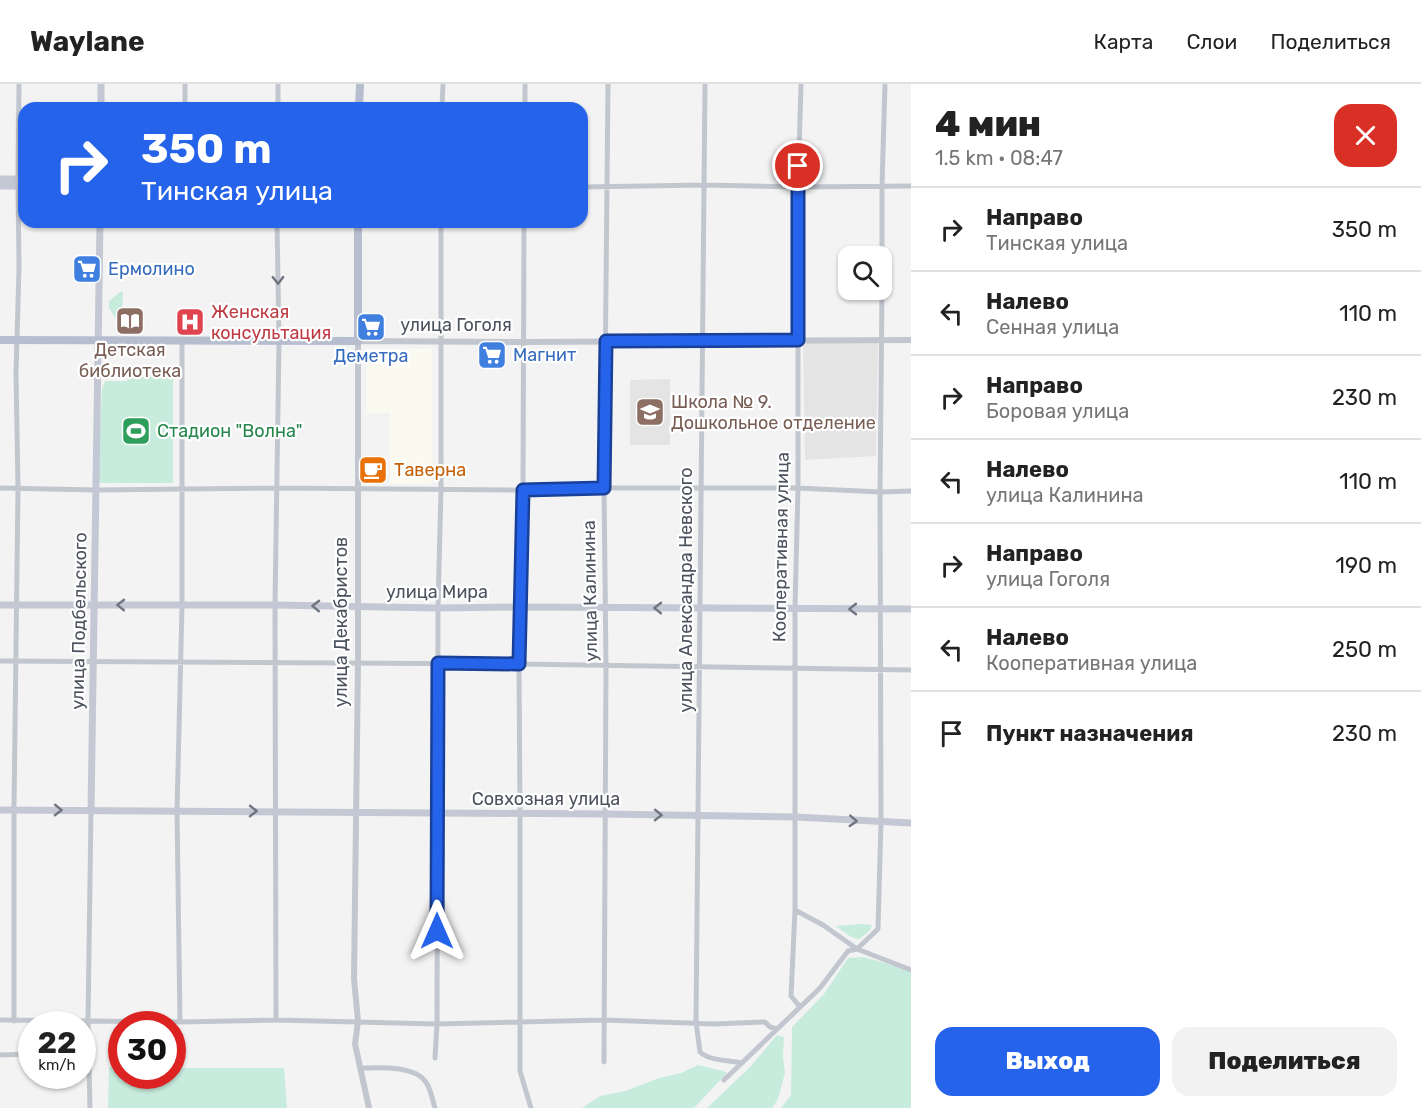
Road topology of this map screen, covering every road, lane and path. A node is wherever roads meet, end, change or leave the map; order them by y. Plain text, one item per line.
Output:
1 (19, 84) edge
2 (101, 84) edge
3 (185, 84) edge
4 (278, 84) edge
5 (360, 84) edge
6 (442, 84) edge
7 (525, 84) edge
8 (608, 84) edge
9 (705, 84) edge
10 (801, 84) edge
11 (885, 84) edge
12 (19, 102) edge
13 (101, 102) edge
14 (185, 102) edge
15 (278, 102) edge
16 (359, 102) edge
17 (442, 102) edge
18 (525, 102) edge
19 (0, 179) edge
20 (18, 182) edge
21 (18, 183) edge
22 (704, 185) junction
23 (0, 186) edge
24 (882, 186) junction
25 (911, 186) edge
26 (588, 187) edge
27 (606, 187) junction
28 (798, 187) junction
29 (20, 228) edge
30 (100, 228) edge
31 (278, 228) edge
32 (358, 228) edge
33 (441, 228) edge
34 (524, 228) edge
35 (882, 246) edge
36 (882, 300) edge
37 (0, 340) edge
38 (17, 340) junction
39 (440, 340) junction
40 (798, 340) junction
41 (881, 340) junction
42 (911, 340) edge
43 (98, 341) junction
44 (182, 341) junction
45 (279, 341) junction
46 (358, 341) junction
47 (606, 341) junction
48 (702, 341) junction
49 (525, 342) junction
50 (0, 488) edge
51 (18, 488) junction
52 (277, 488) junction
53 (604, 488) junction
54 (702, 488) junction
55 (798, 488) junction
56 (182, 489) junction
57 (358, 489) junction
58 (441, 489) junction
59 (96, 490) junction
60 (523, 490) junction
61 (911, 491) edge
62 (880, 492) junction
63 (95, 604) junction
64 (0, 605) edge
65 (16, 605) junction
66 (275, 605) junction
67 (182, 606) junction
68 (357, 607) junction
69 (520, 607) junction
70 (605, 607) junction
71 (438, 608) junction
72 (795, 608) junction
73 (701, 609) junction
74 (880, 609) junction
75 (911, 609) edge
76 (0, 661) edge
77 (16, 661) junction
78 (93, 661) junction
79 (182, 662) junction
80 (275, 662) junction
81 (438, 663) junction
82 (358, 664) junction
83 (519, 664) junction
84 (606, 666) junction
85 (701, 666) junction
86 (795, 668) junction
87 (881, 670) junction
88 (911, 670) edge
89 (14, 809) junction
90 (0, 810) edge
91 (91, 811) junction
92 (177, 811) junction
93 (275, 811) junction
94 (356, 812) junction
95 (437, 813) junction
96 (520, 814) junction
97 (604, 814) junction
98 (699, 816) junction
99 (796, 817) junction
100 (881, 822) junction
101 (911, 823) edge
102 (795, 910) junction
103 (848, 943) junction
104 (857, 949) junction
105 (848, 951) junction
106 (911, 970) edge
107 (800, 1007) junction
108 (88, 1011) edge
109 (180, 1011) edge
110 (0, 1020) edge
111 (276, 1020) junction
112 (604, 1020) junction
113 (14, 1021) junction
114 (18, 1021) edge
115 (186, 1022) edge
116 (358, 1022) junction
117 (519, 1022) junction
118 (696, 1022) junction
119 (437, 1024) junction
120 (777, 1029) junction
121 (18, 1054) edge
122 (0, 1055) edge
123 (435, 1059) dead end
124 (604, 1062) dead end
125 (741, 1063) junction
126 (360, 1068) junction
127 (724, 1080) dead end
128 (88, 1089) edge
129 (90, 1108) edge
130 (369, 1108) edge
131 (435, 1108) edge
132 (531, 1108) edge

1 - 12 street
2 - 13 main road
3 - 14 street
4 - 15 street
5 - 16 main road
6 - 17 street
7 - 18 street
8 - 27 street, улица Калинина
9 - 22 street, улица Александра Невского
10 - 28 street, Кооперативная улица
11 - 24 street
19 - 20 main road
21 - 23 main road
22 - 27 street
22 - 28 street
22 - 48 street, улица Александра Невского
24 - 25 street
24 - 28 street
24 - 35 street
26 - 27 street
27 - 47 street, улица Калинина
28 - 40 street, Кооперативная улица
29 - 38 street
30 - 43 main road, улица Подбельского
31 -> 45 street
32 - 46 main road, улица Декабристов
33 - 39 street
34 - 49 street
36 - 41 street
37 - 38 main road, улица Гоголя
38 - 43 main road, улица Гоголя
38 - 51 street
39 - 46 street, улица Гоголя
39 - 49 street, улица Гоголя
39 - 58 street
40 - 41 street, улица Гоголя
40 - 48 street, улица Гоголя
40 - 55 street, Кооперативная улица
41 - 42 street, улица Гоголя
41 - 62 street
43 - 44 main road, улица Гоголя
43 - 59 main road, улица Подбельского
44 - 45 main road, улица Гоголя
44 - 56 street
45 - 46 main road, улица Гоголя
45 - 52 street
46 - 57 street, улица Декабристов
47 - 48 street, улица Гоголя
47 - 49 street, улица Гоголя
47 - 53 street, улица Калинина
48 - 54 street, улица Александра Невского
49 - 60 street
50 - 51 street
51 - 59 street
51 - 65 street
52 - 56 street
52 - 57 street
52 - 66 street
53 - 54 street
53 - 60 street
53 - 70 street, улица Калинина
54 - 55 street
54 - 73 street, улица Александра Невского
55 - 62 street
55 - 72 street, Кооперативная улица
56 - 59 street
56 - 67 street
57 - 58 street
57 - 68 street, улица Декабристов
58 - 60 street
58 - 71 street
59 - 63 main road, улица Подбельского
60 - 69 street
61 - 62 street
62 - 74 street
63 - 65 main road, улица Мира
67 -> 63 main road, улица Мира
63 - 78 main road, улица Подбельского
64 - 65 main road, улица Мира
65 - 77 street
66 - 67 main road, улица Мира
68 -> 66 main road, улица Мира
66 - 80 street
67 - 79 street
68 - 71 main road, улица Мира
68 - 82 street, улица Декабристов
69 - 70 main road, улица Мира
69 - 71 main road, улица Мира
69 - 83 street
73 -> 70 main road, улица Мира
70 - 84 street, улица Калинина
71 - 81 street
72 - 73 main road, улица Мира
74 -> 72 main road, улица Мира
72 - 86 street, Кооперативная улица
73 - 85 street, улица Александра Невского
74 - 75 main road, улица Мира
74 - 87 street
76 - 77 street
77 - 78 street
77 - 89 street
78 - 79 street
78 - 91 main road, улица Подбельского
79 - 80 street
79 - 92 street
80 - 82 street
80 - 93 street
81 - 82 street
81 - 83 street
81 - 95 street
82 - 94 street, улица Декабристов
83 - 84 street
83 - 96 street
84 - 85 street
84 - 97 street, улица Калинина
85 - 86 street
85 - 98 street, улица Александра Невского
86 - 87 street
86 - 99 street, Кооперативная улица
87 - 88 street
87 - 100 street
89 - 90 main road, Совхозная улица
89 -> 91 main road, Совхозная улица
89 - 113 street
91 - 92 main road, Совхозная улица
91 - 108 street, улица Подбельского
92 -> 93 main road, Совхозная улица
92 - 109 street
93 - 94 main road, Совхозная улица
93 - 111 street
94 - 95 main road, Совхозная улица
94 - 116 street, улица Декабристов
95 - 96 main road, Совхозная улица
95 - 119 street
96 - 97 main road, Совхозная улица
96 - 117 street
97 -> 98 main road, Совхозная улица
97 - 112 street, улица Калинина
98 - 99 main road, Совхозная улица
98 - 118 street, улица Александра Невского
99 -> 100 main road, Совхозная улица
99 - 102 street, Кооперативная улица
100 - 101 main road, Совхозная улица
100 - 104 street
102 - 103 street
102 - 107 street, Кооперативная улица
103 - 104 street
103 - 105 street
104 - 105 street
104 - 106 street
105 - 107 street
107 - 120 street
110 - 113 street
111 - 115 street
111 - 116 street
112 - 117 street
112 - 118 street
112 - 124 street, улица Калинина
113 - 114 street
116 - 119 street
116 - 126 street, улица Декабристов
117 - 119 street
117 - 132 street
118 - 120 street
118 - 125 street, улица Александра Невского
119 - 123 street
120 - 125 street
121 - 122 street
125 - 127 street
126 - 130 street, улица Декабристов
126 - 131 street
128 - 129 street, улица Подбельского

